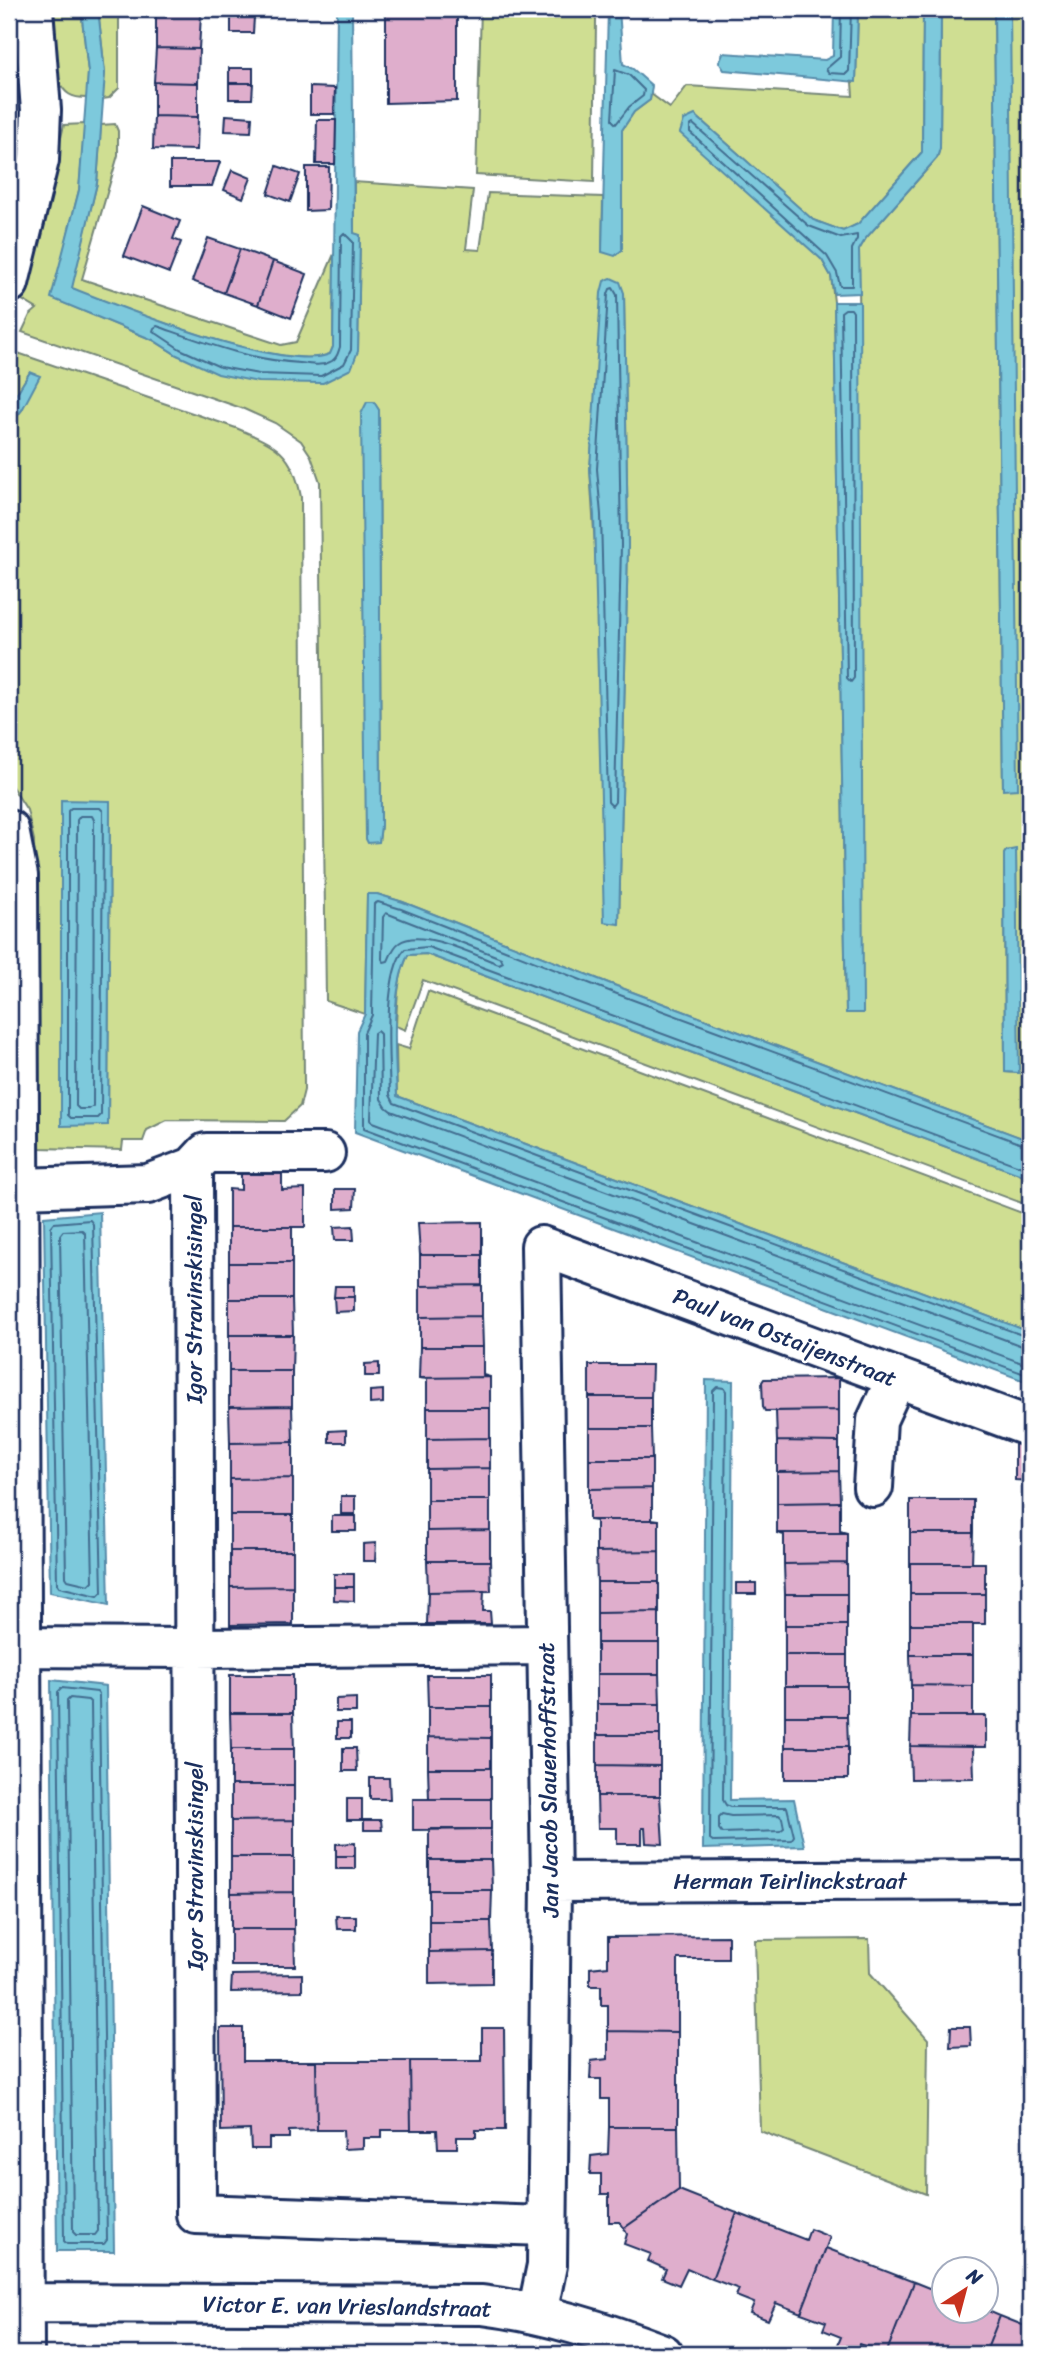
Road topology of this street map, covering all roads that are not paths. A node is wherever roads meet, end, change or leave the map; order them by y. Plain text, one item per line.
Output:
1 (33, 9) edge
2 (9, 283) edge
3 (9, 830) edge
4 (325, 1153) dead end
5 (193, 1167) junction
6 (20, 1188) junction
7 (541, 1246) joint
8 (896, 1379) junction
9 (1030, 1427) edge
10 (873, 1487) dead end
11 (547, 1645) junction
12 (15, 1647) edge
13 (195, 1648) junction
14 (1030, 1880) edge
15 (551, 1882) junction
16 (15, 2222) edge
17 (546, 2226) junction
18 (16, 2303) edge
19 (537, 2314) junction
20 (24, 2354) edge
21 (663, 2354) edge

1 - 2 street
3 - 6 street
4 - 5 street, Igor Stravinskisingel
5 - 6 street, Igor Stravinskisingel
5 - 13 street, Igor Stravinskisingel
6 - 12 street
7 - 8 street, Paul van Ostaijenstraat
7 - 11 street, Jan Jacob Slauerhoffstraat
8 - 9 street, Paul van Ostaijenstraat
8 - 10 street
11 - 13 street
11 - 15 street, Jan Jacob Slauerhoffstraat
12 - 13 street
12 - 16 street
13 - 17 street, Igor Stravinskisingel
14 - 15 street, Herman Teirlinckstraat
15 - 17 street, Jan Jacob Slauerhoffstraat
16 - 18 street
17 - 19 street, Jan Jacob Slauerhoffstraat
18 - 19 street, Victor E. van Vrieslandstraat
18 - 20 street
19 - 21 street, Victor E. van Vrieslandstraat

